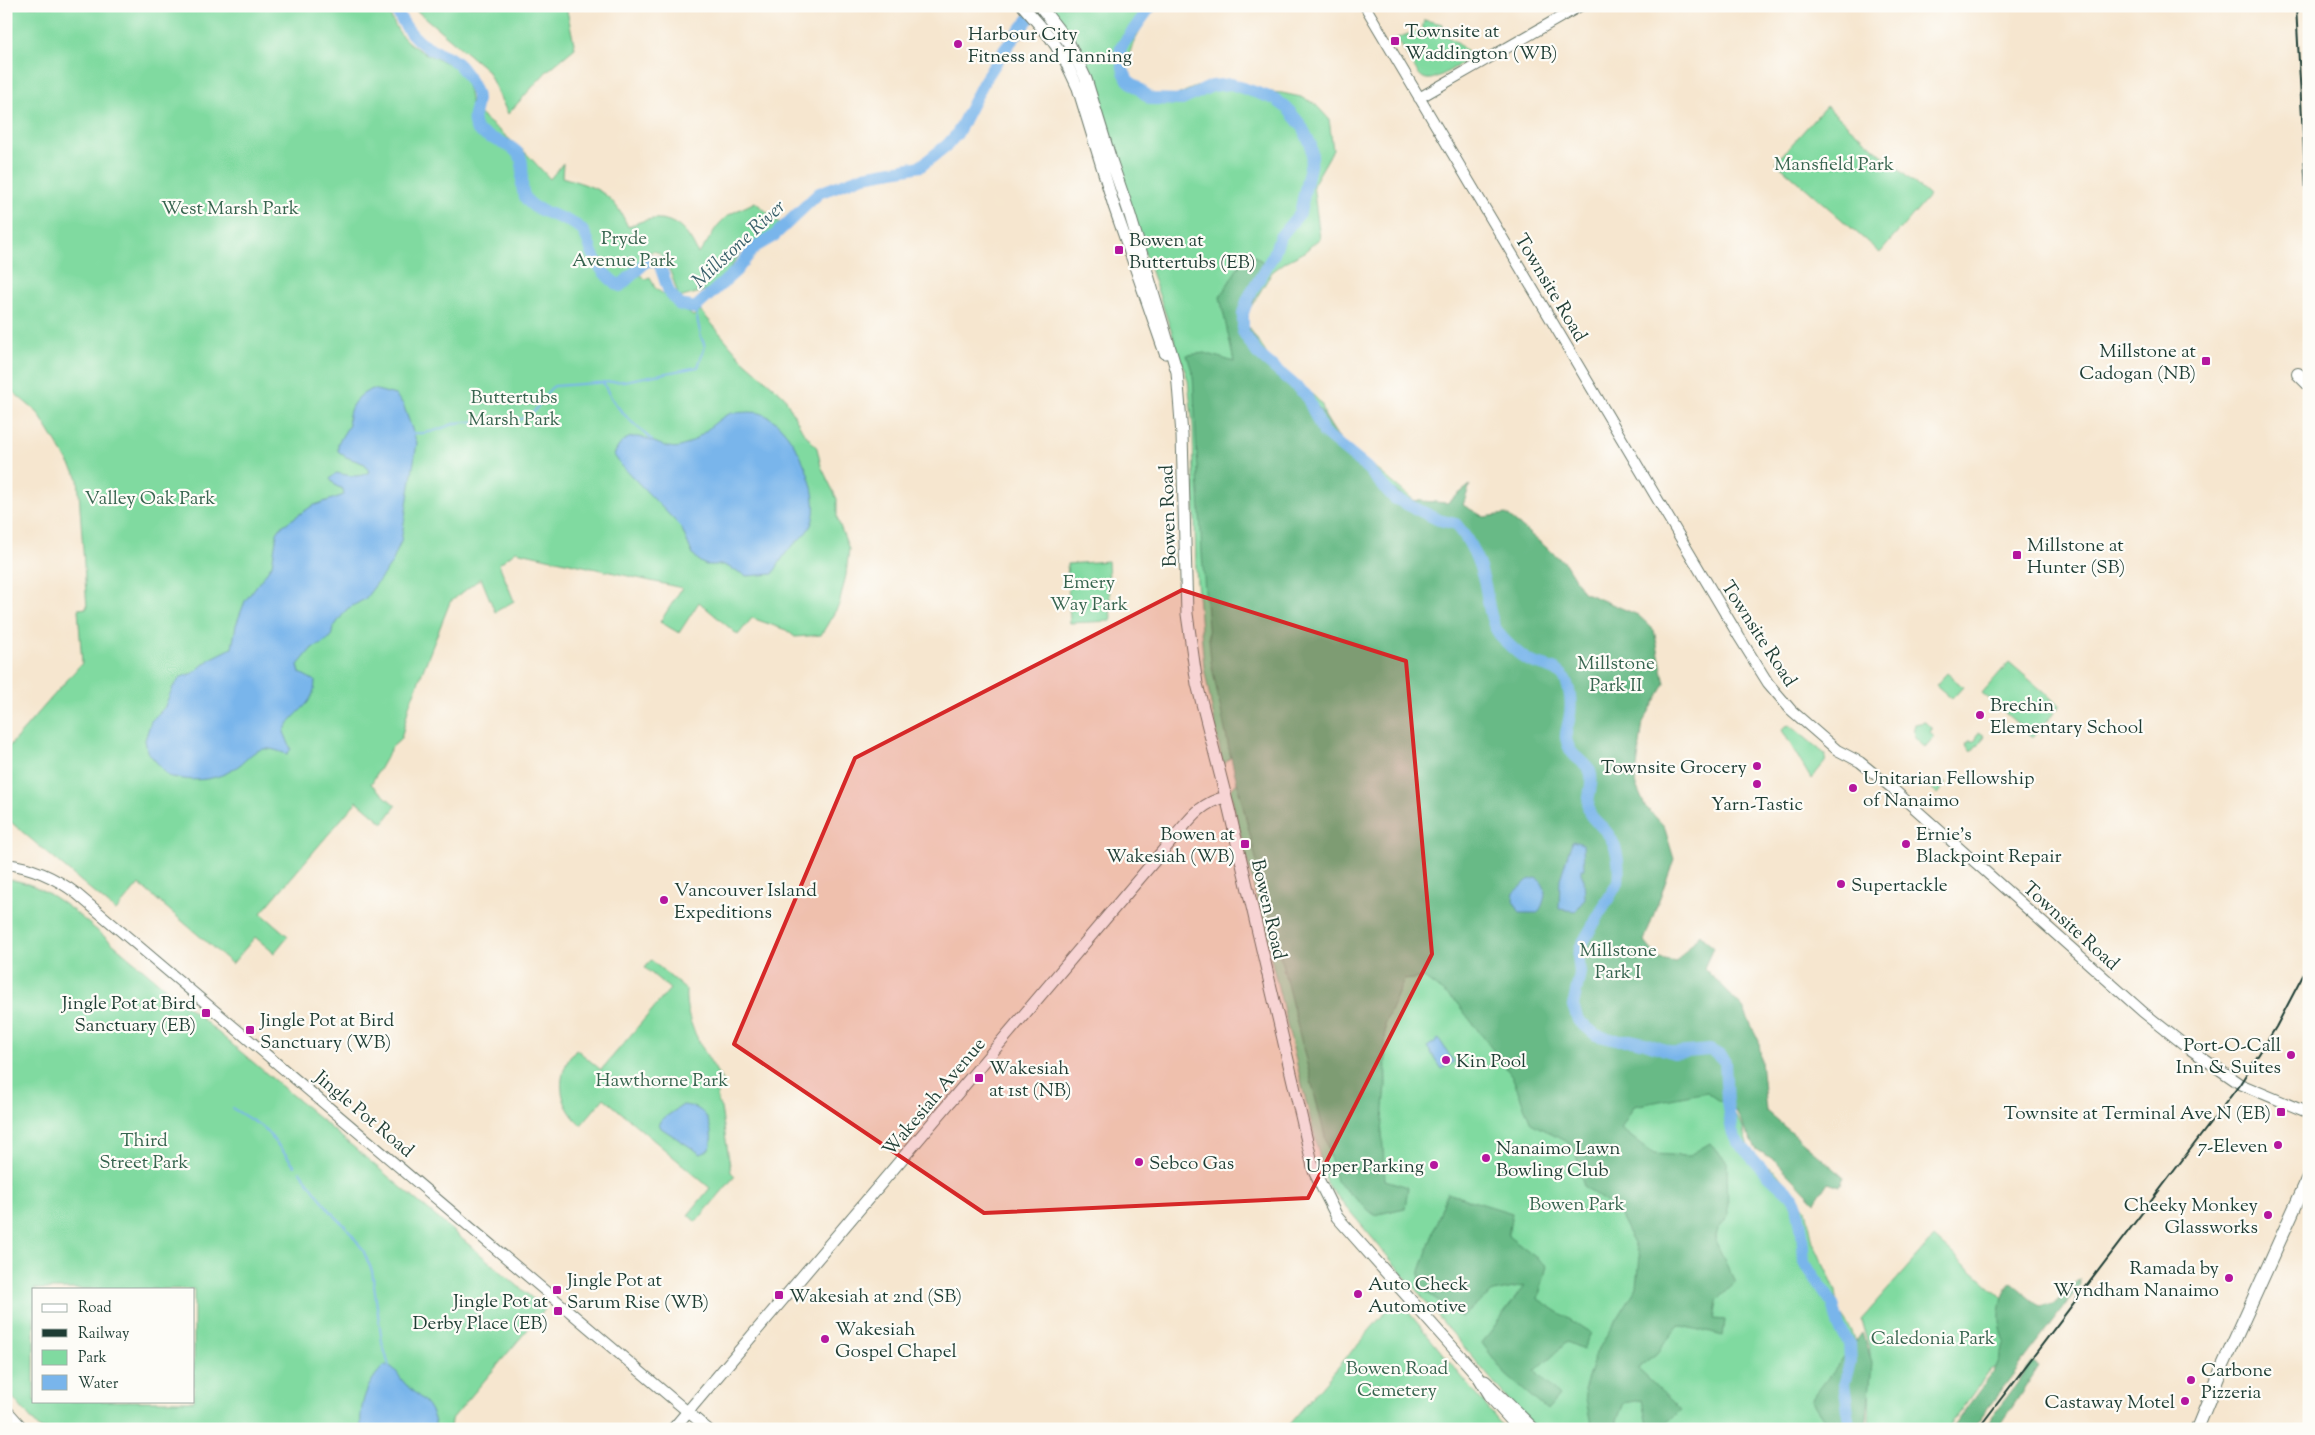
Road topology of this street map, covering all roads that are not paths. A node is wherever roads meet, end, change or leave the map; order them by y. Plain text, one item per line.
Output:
1 (1023, 6) edge
2 (1040, 6) edge
3 (1365, 6) edge
4 (1580, 6) edge
5 (1419, 98) junction
6 (2309, 378) edge
7 (2309, 385) edge
8 (1178, 393) junction
9 (1226, 797) junction
10 (6, 864) edge
11 (2309, 1113) edge
12 (2309, 1176) edge
13 (1478, 1376) junction
14 (6, 1410) edge
15 (688, 1412) junction
16 (23, 1429) edge
17 (673, 1429) edge
18 (708, 1429) edge
19 (1519, 1429) edge
20 (1534, 1429) edge
21 (2197, 1429) edge

1 - 8 main road, Bowen Road
2 - 8 main road, Bowen Road
3 - 5 street, Townsite Road
4 - 5 street
5 - 11 street, Townsite Road
6 - 7 main road
8 - 9 main road, Bowen Road
9 - 13 main road, Bowen Road
9 - 15 main road, Wakesiah Avenue
10 - 15 street, Jingle Pot Road
12 - 21 main road
13 - 19 main road, Bowen Road
13 - 20 main road, Bowen Road
14 - 16 main road
15 - 17 main road, Wakesiah Avenue
15 - 18 street, Jingle Pot Road

